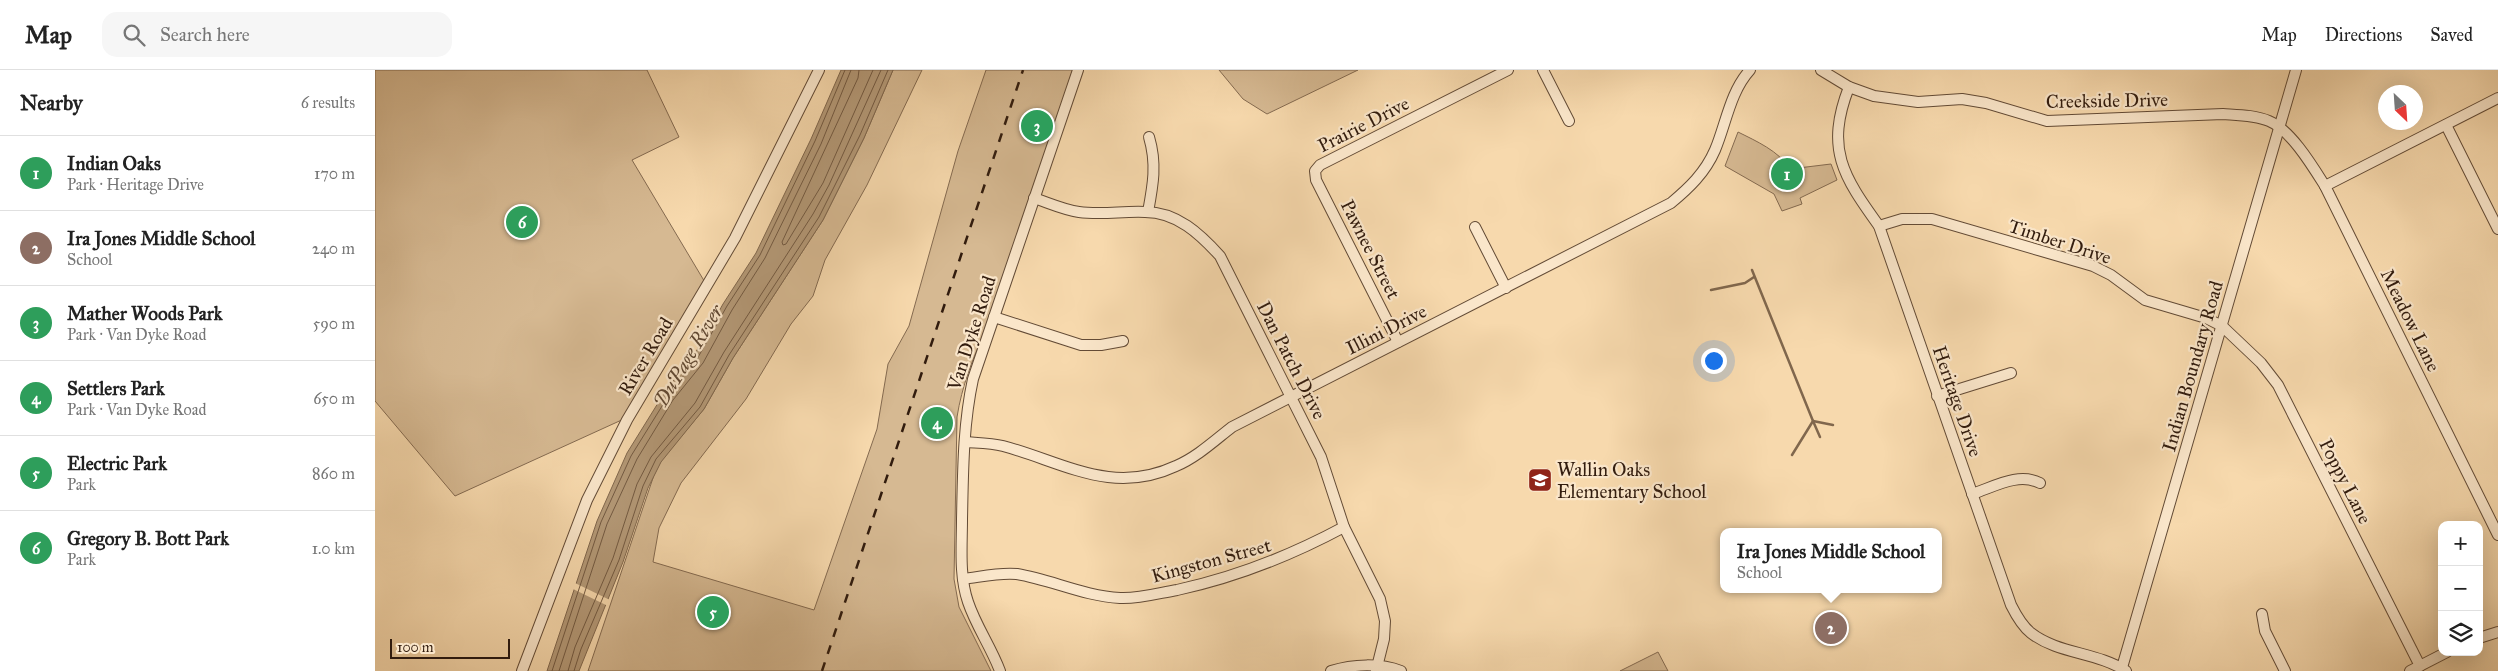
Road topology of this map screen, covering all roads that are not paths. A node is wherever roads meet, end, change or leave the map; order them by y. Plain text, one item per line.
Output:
1 (819, 70) edge
2 (1078, 70) edge
3 (1509, 70) edge
4 (1543, 70) edge
5 (1750, 70) edge
6 (1821, 70) edge
7 (2296, 70) edge
8 (1849, 87) junction
9 (2498, 98) edge
10 (1569, 121) dead end
11 (2446, 125) junction
12 (2279, 128) junction
13 (1149, 137) dead end
14 (1315, 171) joint
15 (2325, 186) junction
16 (1034, 198) junction
17 (1148, 212) junction
18 (1475, 226) dead end
19 (1879, 226) junction
20 (2498, 229) edge
21 (1506, 288) junction
22 (994, 317) junction
23 (2222, 326) junction
24 (1123, 341) dead end
25 (1398, 342) junction
26 (2011, 373) dead end
27 (1292, 396) junction
28 (1937, 396) junction
29 (965, 442) junction
30 (2040, 483) dead end
31 (1972, 494) junction
32 (1344, 527) junction
33 (2498, 535) edge
34 (963, 579) junction
35 (2261, 614) dead end
36 (2498, 632) edge
37 (2483, 637) edge
38 (2439, 656) edge
39 (2420, 666) junction
40 (1377, 668) edge
41 (2123, 670) edge
42 (522, 671) edge
43 (1000, 671) edge
44 (1331, 671) edge
45 (1401, 671) edge
46 (2285, 671) edge
47 (2410, 671) edge

1 - 42 street, River Road
2 - 16 street, Van Dyke Road
3 - 14 street, Prairie Drive
4 - 10 street
5 - 21 street, Illini Drive
6 - 8 street, Creekside Drive
7 - 12 street, Indian Boundary Road
8 - 12 street, Creekside Drive
8 - 19 street, Heritage Drive
9 - 11 street
11 - 15 street
11 - 20 street
12 - 15 street, Meadow Lane
12 - 23 street, Indian Boundary Road
13 - 17 street
14 - 25 street, Pawnee Street
15 - 33 street, Meadow Lane
16 - 17 street, Dan Patch Drive
16 - 22 street, Van Dyke Road
17 - 27 street, Dan Patch Drive
18 - 21 street
19 - 23 street, Timber Drive
19 - 28 street, Heritage Drive
21 - 25 street, Illini Drive
22 - 24 street
22 - 29 street, Van Dyke Road
23 - 39 street, Poppy Lane
23 - 41 street, Indian Boundary Road
25 - 27 street, Illini Drive
26 - 28 street
27 - 29 street, Illini Drive
27 - 32 street, Dan Patch Drive
28 - 31 street, Heritage Drive
29 - 34 street, Van Dyke Road
30 - 31 street
31 - 41 street, Heritage Drive
32 - 34 street, Kingston Street
32 - 40 street, Dan Patch Drive
34 - 43 street, Van Dyke Road
35 - 46 street
36 - 37 street
38 - 39 street
39 - 47 street
40 - 44 street
40 - 45 street

